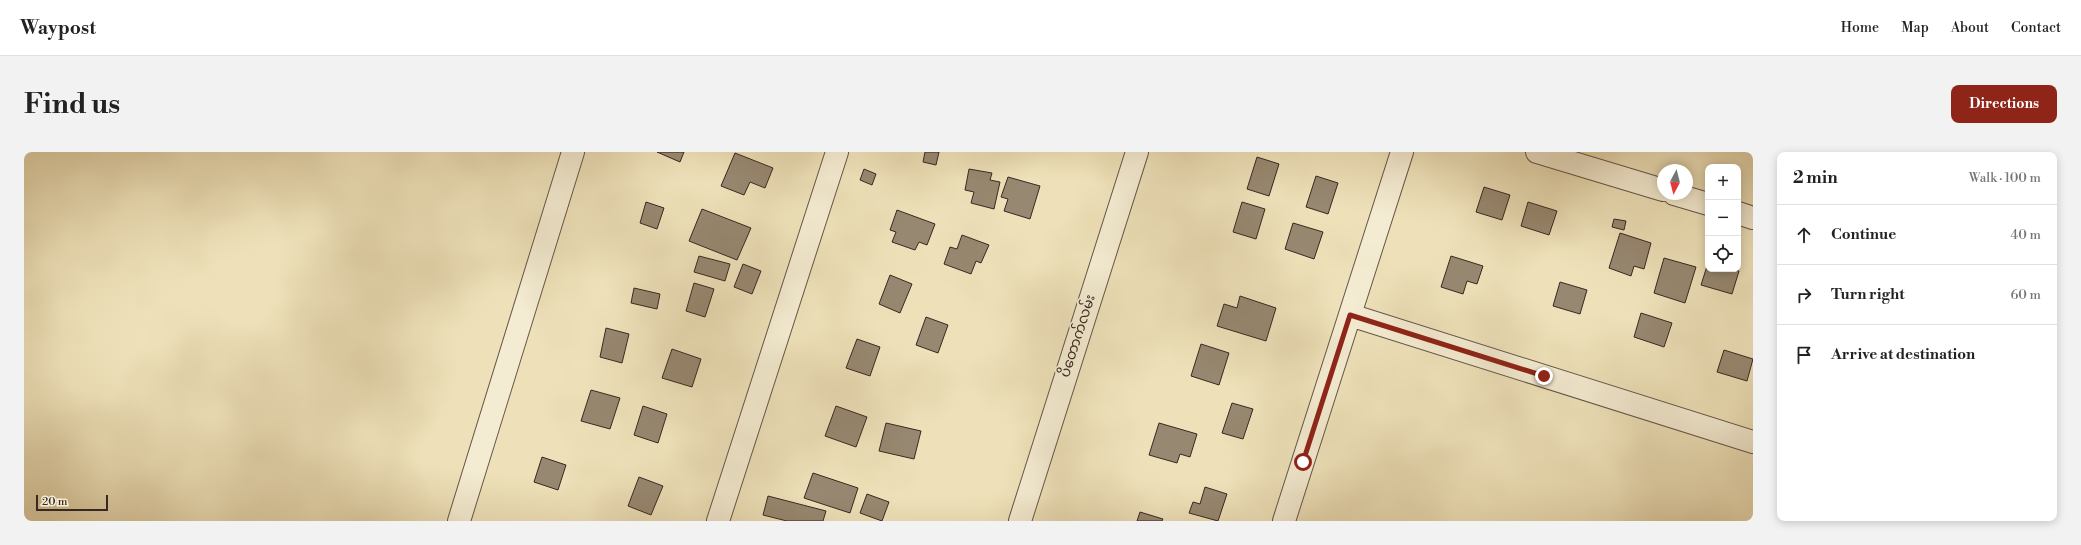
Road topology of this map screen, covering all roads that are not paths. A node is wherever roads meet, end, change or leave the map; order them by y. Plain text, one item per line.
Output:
1 (573, 152) edge
2 (837, 152) edge
3 (1137, 152) edge
4 (1402, 152) edge
5 (1538, 152) edge
6 (1657, 188) edge
7 (1693, 200) edge
8 (1705, 203) edge
9 (1741, 215) edge
10 (1753, 218) edge
11 (1350, 315) junction
12 (1753, 442) edge
13 (459, 521) edge
14 (718, 521) edge
15 (1020, 521) edge
16 (1284, 521) edge

1 - 13 street
2 - 14 street
3 - 15 street, ပိတောက်လမ်း
4 - 11 street
5 - 6 street
7 - 8 street
9 - 10 street
11 - 12 street
11 - 16 street

